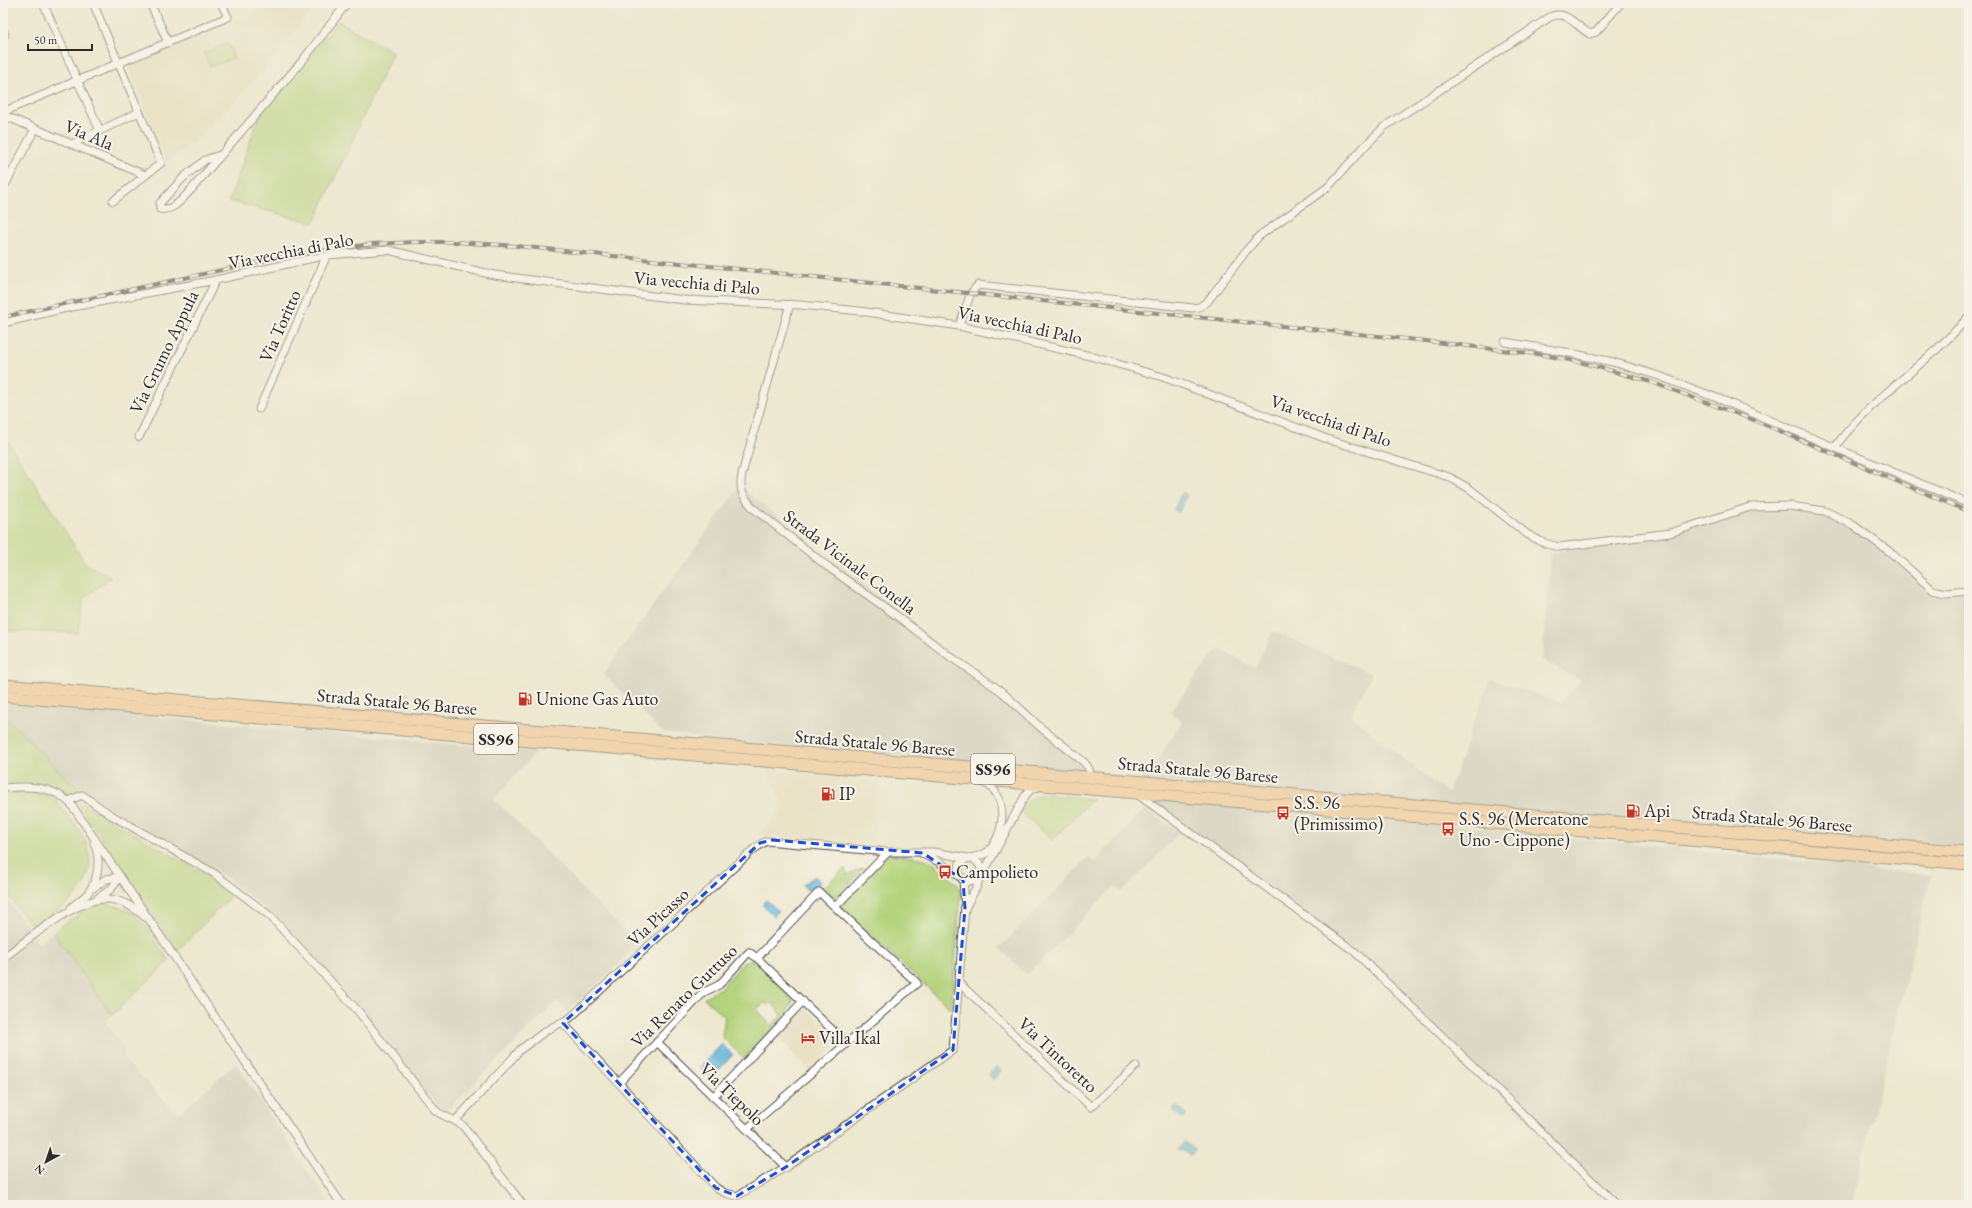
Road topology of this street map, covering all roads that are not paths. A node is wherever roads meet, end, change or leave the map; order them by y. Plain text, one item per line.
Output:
1 (43, 3) edge
2 (93, 3) edge
3 (150, 3) edge
4 (222, 3) edge
5 (347, 3) edge
6 (1621, 3) edge
7 (168, 42) junction
8 (118, 63) junction
9 (77, 80) junction
10 (3, 112) edge
11 (139, 112) junction
12 (3, 115) edge
13 (36, 129) junction
14 (100, 131) junction
15 (72, 144) junction
16 (220, 155) junction
17 (145, 175) junction
18 (3, 189) edge
19 (113, 201) dead end
20 (328, 255) junction
21 (216, 280) junction
22 (790, 304) junction
23 (1969, 316) edge
24 (3, 323) edge
25 (959, 326) junction
26 (1505, 342) dead end
27 (259, 409) dead end
28 (139, 437) dead end
29 (1835, 447) junction
30 (1969, 504) edge
31 (1969, 590) edge
32 (3, 685) edge
33 (3, 688) edge
34 (17, 693) junction
35 (3, 698) edge
36 (1090, 778) junction
37 (974, 779) junction
38 (1050, 784) junction
39 (3, 788) edge
40 (1135, 793) junction
41 (68, 801) junction
42 (86, 827) junction
43 (888, 852) junction
44 (1969, 852) edge
45 (923, 854) junction
46 (970, 858) junction
47 (1969, 864) edge
48 (980, 876) junction
49 (120, 877) junction
50 (962, 879) junction
51 (88, 893) junction
52 (93, 901) junction
53 (835, 907) junction
54 (965, 908) junction
55 (64, 915) junction
56 (152, 923) junction
57 (3, 958) edge
58 (757, 958) junction
59 (959, 983) junction
60 (803, 1001) junction
61 (563, 1023) junction
62 (657, 1042) junction
63 (846, 1043) junction
64 (1136, 1066) dead end
65 (619, 1083) junction
66 (713, 1097) junction
67 (456, 1120) junction
68 (747, 1130) junction
69 (786, 1167) junction
70 (342, 1205) edge
71 (523, 1205) edge
72 (1617, 1205) edge

1 - 9 street
2 - 8 street
3 - 7 street
4 - 7 street
5 - 16 street
6 - 25 street
7 - 8 street
8 - 9 street
8 - 11 street
9 - 10 street
9 - 14 street
11 - 14 street
11 - 17 street
12 - 13 street, Via Ala
13 - 15 street, Via Ala
13 - 18 street
14 - 15 street
15 - 17 street, Via Ala
16 - 16 street
17 - 19 street
20 - 21 street, Via vecchia di Palo
20 - 22 street, Via vecchia di Palo
20 - 27 street, Via Toritto
21 - 24 street, Via vecchia di Palo
21 - 28 street, Via Grumo Appula
22 - 25 street, Via vecchia di Palo
22 - 36 street, Strada Vicinale Conella
23 - 29 street
25 - 31 street, Via vecchia di Palo
26 - 29 street
29 - 30 street
32 - 34 main road, SS96
33 - 34 main road, SS96
34 - 35 main road
34 - 36 main road, Strada Statale 96 Barese / SS96
34 - 37 main road, Strada Statale 96 Barese / SS96
36 - 44 main road, Strada Statale 96 Barese / SS96
37 - 38 main road, Strada Statale 96 Barese / SS96
37 - 46 street
38 - 40 main road, Strada Statale 96 Barese / SS96
38 - 48 street
39 - 41 street
40 - 47 main road, Strada Statale 96 Barese / SS96
40 - 72 street
41 - 42 street
41 - 67 street
42 - 49 street
42 - 51 street
43 - 45 street, Via Picasso
43 - 53 street
43 - 61 street, Via Picasso
45 - 46 street, Via Picasso
45 - 50 street
46 - 48 street
46 - 50 street
48 - 50 street
48 - 54 street
49 - 51 street
49 - 52 street
49 - 56 street
50 - 54 street
51 - 55 street
52 - 55 street
52 - 56 street
53 - 58 street, Via Renato Guttuso
53 - 63 street
54 - 59 street
55 - 57 street
56 - 70 street
58 - 60 street
58 - 62 street, Via Renato Guttuso
59 - 64 street, Via Tintoretto
59 - 69 street
60 - 63 street
60 - 66 street
61 - 65 street
61 - 67 street, Via Picasso
62 - 65 street, Via Renato Guttuso
62 - 66 street, Via Tiepolo
63 - 68 street
65 - 69 street
66 - 68 street, Via Tiepolo
67 - 71 street
68 - 69 street, Via Tiepolo

